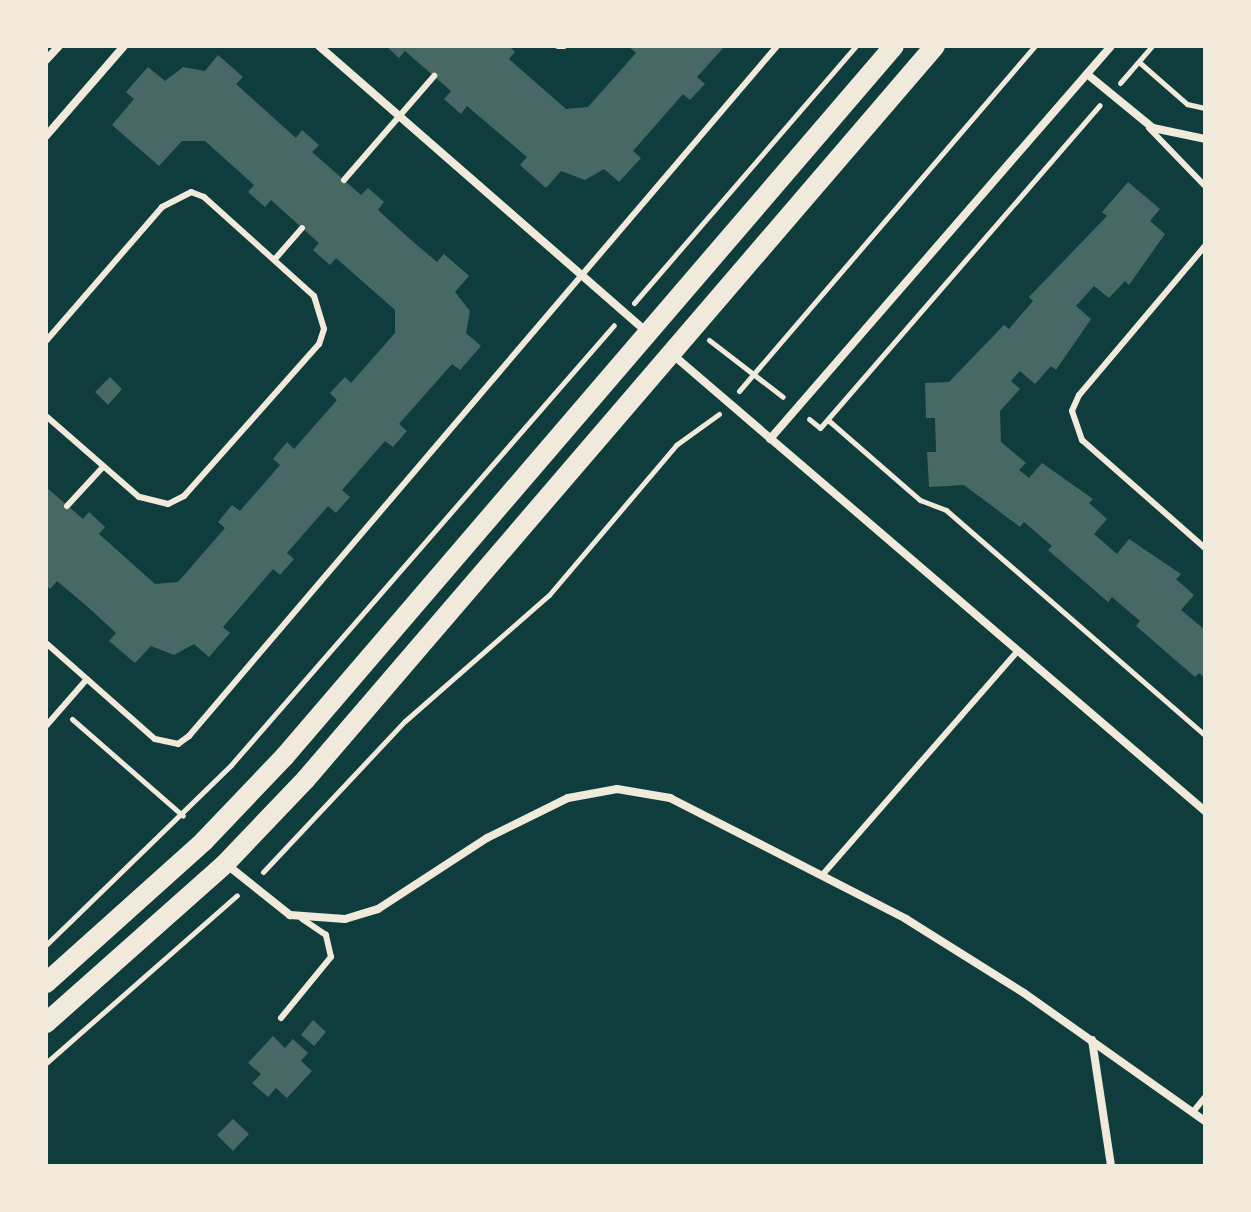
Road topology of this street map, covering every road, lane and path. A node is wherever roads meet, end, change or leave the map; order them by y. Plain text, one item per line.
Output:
1 (59, 46) edge
2 (124, 46) edge
3 (319, 46) edge
4 (777, 46) edge
5 (856, 46) edge
6 (894, 46) edge
7 (935, 46) edge
8 (1035, 46) edge
9 (1111, 46) edge
10 (1152, 46) edge
11 (46, 60) edge
12 (1139, 62) junction
13 (1087, 74) junction
14 (434, 76) dead end
15 (1110, 94) junction
16 (1205, 108) edge
17 (400, 116) junction
18 (1140, 119) junction
19 (46, 136) edge
20 (1205, 139) edge
21 (344, 180) dead end
22 (1205, 186) edge
23 (302, 228) dead end
24 (1205, 246) edge
25 (275, 259) junction
26 (581, 274) junction
27 (625, 313) junction
28 (649, 334) junction
29 (46, 341) edge
30 (672, 354) junction
31 (754, 373) junction
32 (729, 404) junction
33 (796, 408) junction
34 (46, 416) edge
35 (828, 420) junction
36 (770, 439) junction
37 (103, 467) junction
38 (67, 506) dead end
39 (1205, 548) edge
40 (46, 643) edge
41 (1017, 652) junction
42 (87, 679) junction
43 (60, 709) junction
44 (46, 726) edge
45 (1205, 735) edge
46 (1205, 811) edge
47 (183, 816) junction
48 (204, 841) junction
49 (225, 864) junction
50 (824, 873) junction
51 (249, 885) junction
52 (302, 919) junction
53 (46, 945) edge
54 (46, 983) edge
55 (281, 1018) dead end
56 (46, 1023) edge
57 (1092, 1040) junction
58 (46, 1063) edge
59 (1205, 1097) edge
60 (1193, 1112) junction
61 (1205, 1121) edge
62 (1111, 1166) edge

1 - 11 street
2 - 19 street
3 - 17 street
4 - 26 lane
5 - 27 path
6 - 28 main road
7 - 30 main road
8 - 31 path
9 - 13 street
10 - 12 path
12 - 15 path
12 - 16 path
13 - 15 street
13 - 33 street
14 - 17 lane
15 - 18 street
15 - 35 path
17 - 21 lane
17 - 26 street
18 - 20 street
18 - 22 lane
23 - 25 lane
24 - 39 lane
25 - 29 lane
25 - 37 lane
26 - 27 street
26 - 42 lane
27 - 28 street
27 - 47 path
28 - 30 main road
28 - 48 main road
30 - 32 street
30 - 49 main road
31 - 32 path
31 - 33 path
32 - 36 street
32 - 51 path
33 - 35 path
33 - 36 street
34 - 37 lane
35 - 45 path
36 - 41 street
37 - 38 lane
40 - 42 lane
41 - 46 street
41 - 50 lane
42 - 43 lane
43 - 44 lane
43 - 47 path
47 - 53 path
48 - 49 main road
48 - 54 main road
49 - 51 street
49 - 56 main road
50 - 52 street
50 - 57 street
51 - 52 street
51 - 58 path
52 - 55 lane
57 - 60 street
57 - 62 street
59 - 60 lane
60 - 61 street

